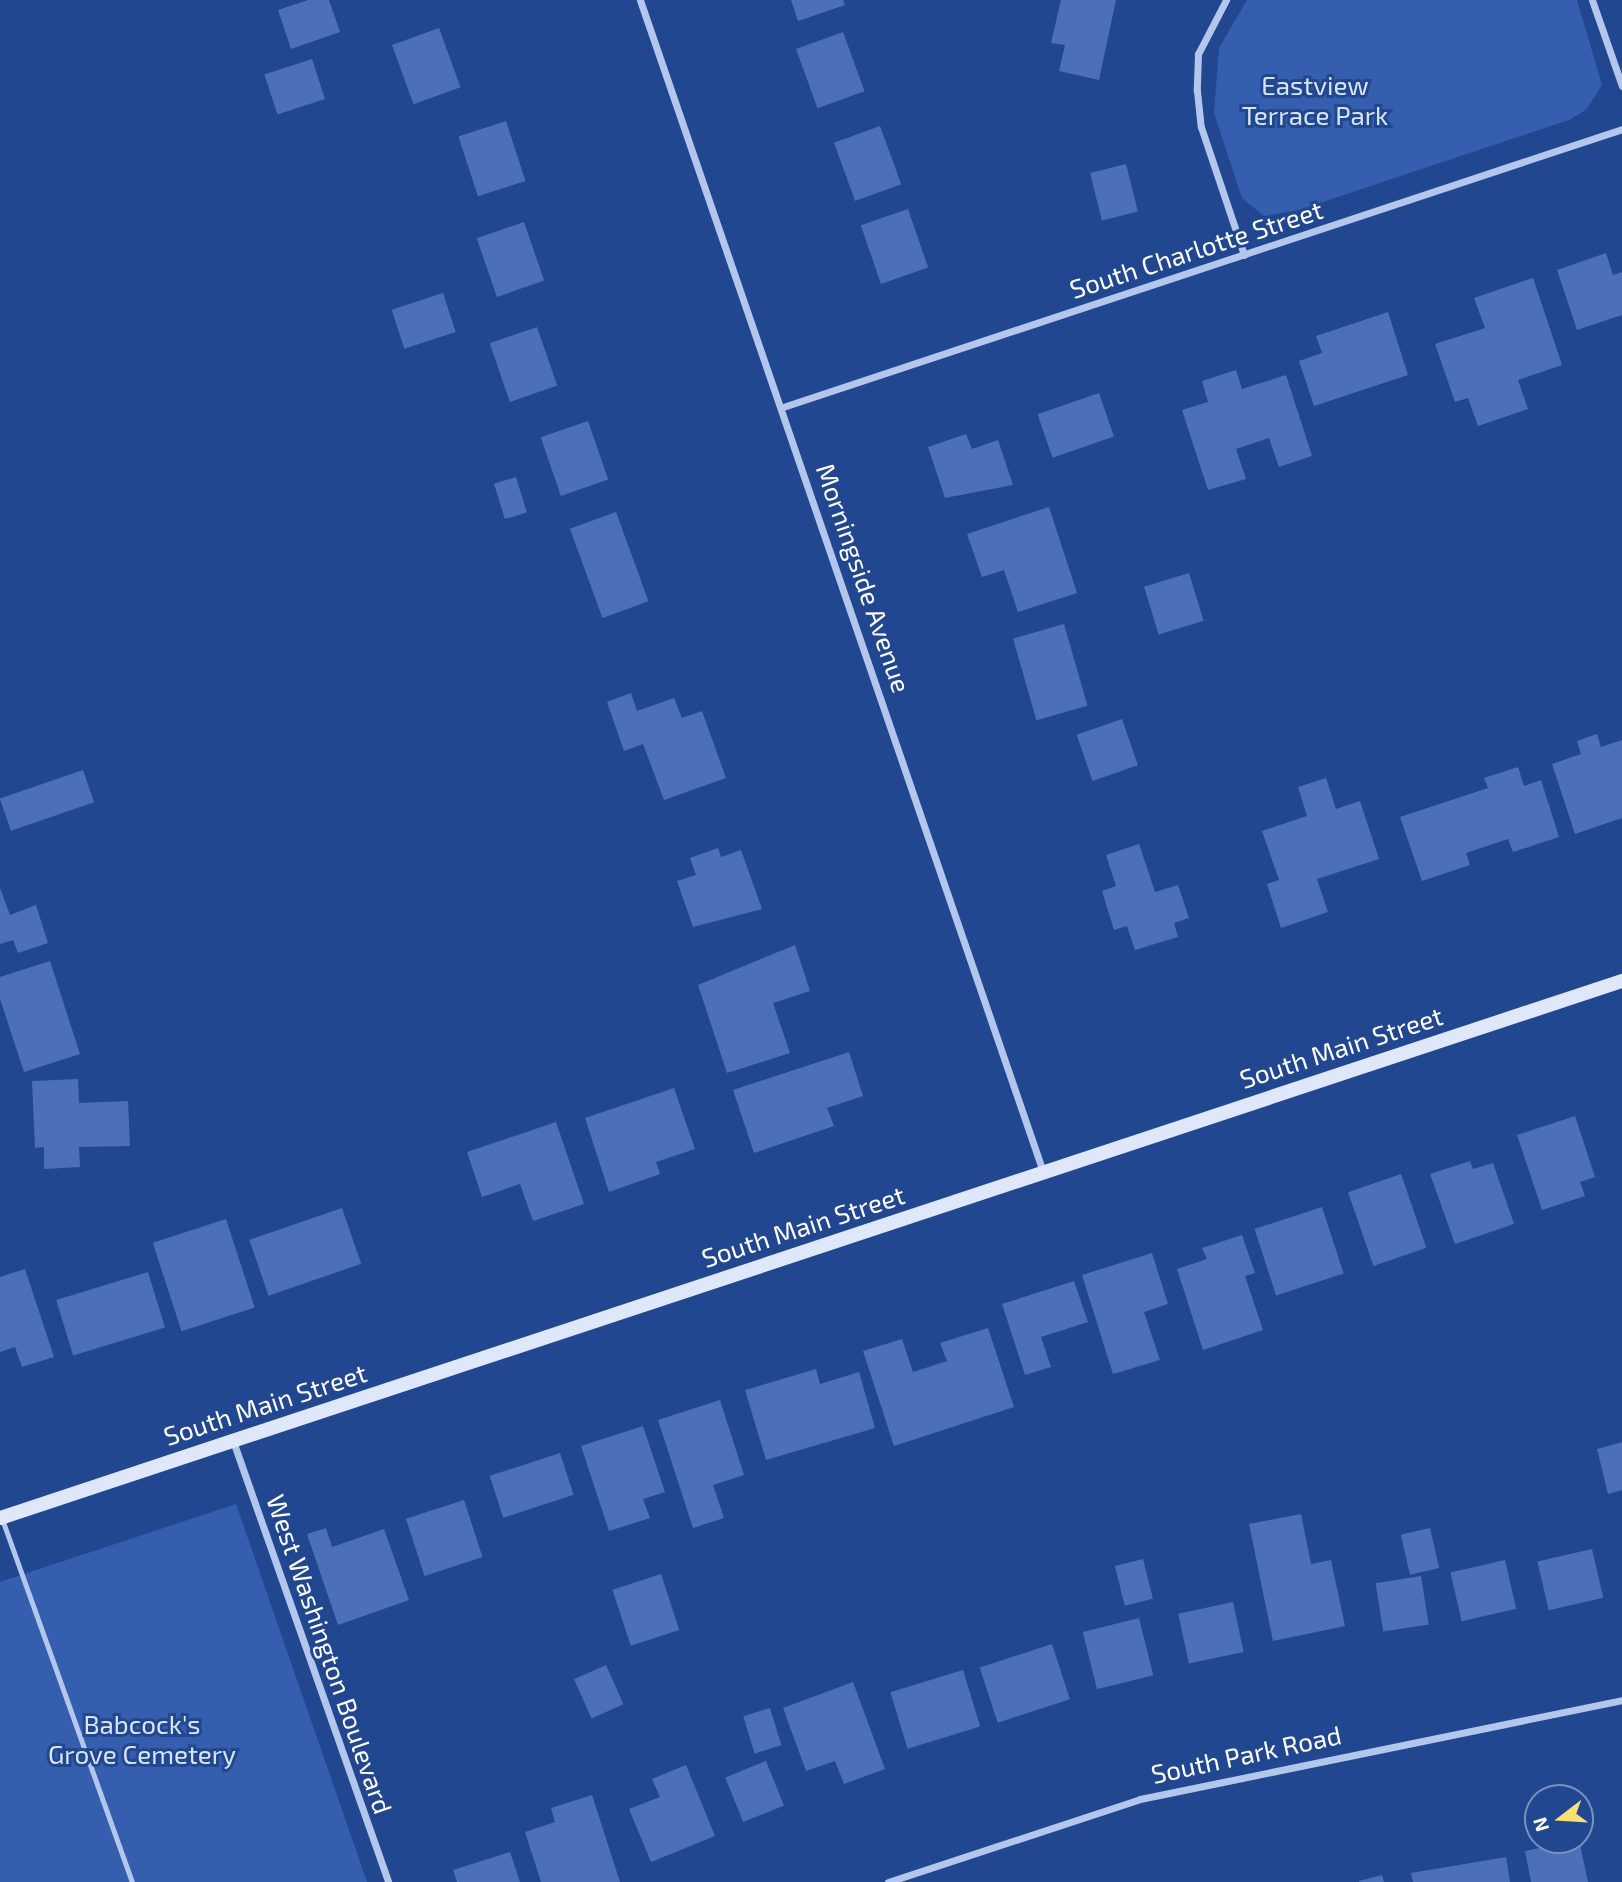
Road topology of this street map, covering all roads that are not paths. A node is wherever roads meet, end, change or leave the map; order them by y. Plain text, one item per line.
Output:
1 (640, 0) edge
2 (1226, 0) edge
3 (1592, 0) edge
4 (1622, 86) edge
5 (1622, 129) edge
6 (1244, 256) junction
7 (783, 407) junction
8 (1622, 981) edge
9 (1043, 1172) junction
10 (233, 1440) junction
11 (1, 1518) edge
12 (1622, 1700) edge
13 (132, 1882) edge
14 (388, 1882) edge
15 (888, 1882) edge

1 - 7 street, Morningside Avenue
2 - 6 street
3 - 4 street
5 - 6 street, South Charlotte Street
6 - 7 street, South Charlotte Street
7 - 9 street, Morningside Avenue
8 - 9 main road, South Main Street
9 - 10 main road, South Main Street
10 - 11 main road, South Main Street
10 - 14 street, West Washington Boulevard
11 - 13 lane
12 - 15 street, South Park Road

